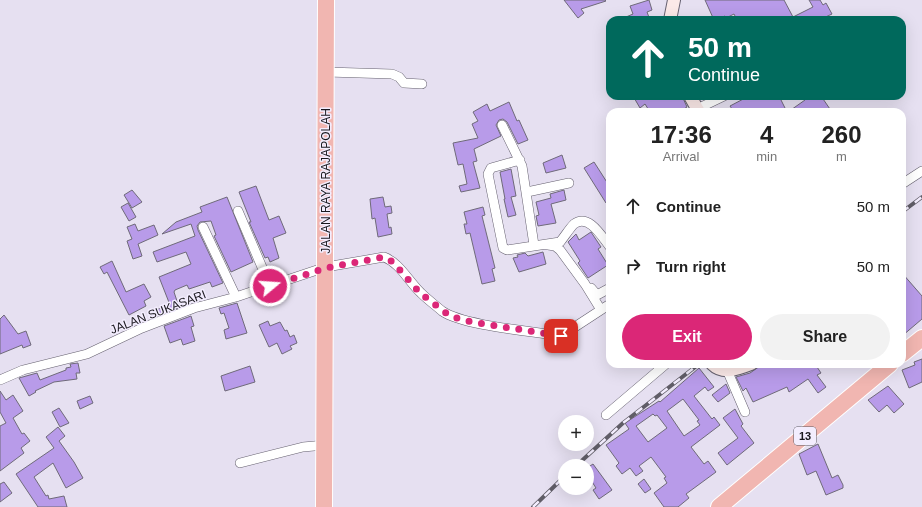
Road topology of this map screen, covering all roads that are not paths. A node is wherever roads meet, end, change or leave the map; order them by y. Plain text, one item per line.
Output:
1 (326, 0) edge
2 (674, 0) edge
3 (671, 16) edge
4 (326, 72) junction
5 (422, 84) dead end
6 (717, 100) edge
7 (702, 108) edge
8 (502, 125) dead end
9 (520, 160) junction
10 (922, 171) edge
11 (906, 181) edge
12 (569, 183) dead end
13 (527, 192) junction
14 (238, 211) dead end
15 (203, 227) dead end
16 (560, 242) junction
17 (606, 242) edge
18 (534, 245) junction
19 (498, 253) dead end
20 (326, 268) junction
21 (270, 286) junction
22 (606, 290) edge
23 (597, 295) junction
24 (236, 297) junction
25 (606, 307) edge
26 (601, 310) junction
27 (922, 338) edge
28 (906, 351) edge
29 (661, 368) edge
30 (719, 368) edge
31 (735, 368) edge
32 (884, 368) edge
33 (727, 370) junction
34 (0, 380) edge
35 (745, 412) dead end
36 (606, 415) dead end
37 (325, 445) junction
38 (240, 464) dead end
39 (324, 507) edge
40 (719, 507) edge

1 - 4 highway, JALAN RAYA RAJAPOLAH
2 - 3 main road
4 - 5 street
4 - 20 highway, JALAN RAYA RAJAPOLAH
6 - 7 street
8 - 9 street
9 - 13 street
9 - 18 street
10 - 11 street
12 - 13 street
13 - 18 street
14 - 21 street
15 - 24 street
16 - 17 street
16 - 18 street
16 - 23 street
18 - 19 street
18 - 26 street
20 - 21 street, JALAN SUKASARI
20 - 26 street, JALAN SUKASARI
20 - 37 highway, JALAN RAYA RAJAPOLAH
21 - 24 street, JALAN SUKASARI
22 - 23 street
23 - 26 street
24 - 34 street, JALAN SUKASARI
25 - 26 street
27 - 28 highway
29 - 36 street
30 - 33 main road
31 - 33 main road
32 - 40 highway, 13
33 - 35 street
37 - 38 street
37 - 39 highway, JALAN RAYA RAJAPOLAH

